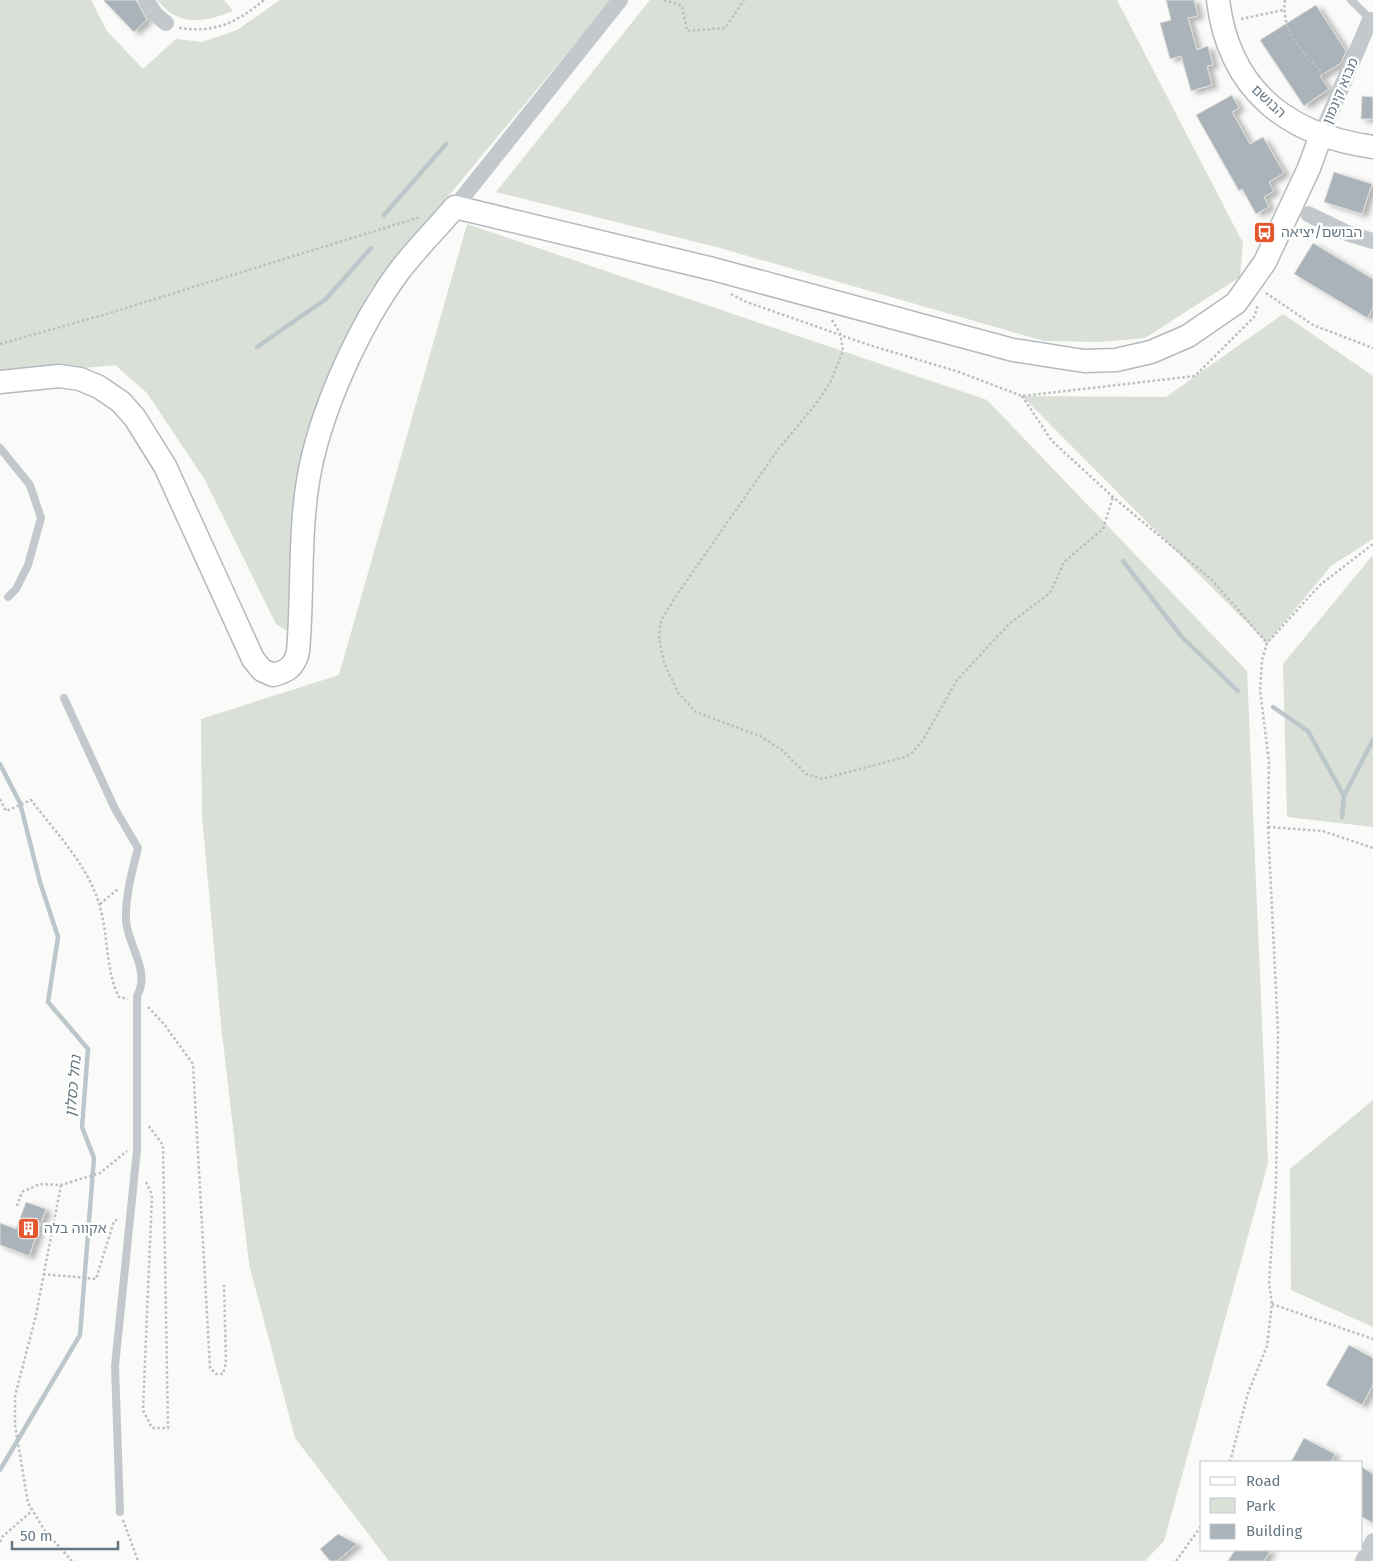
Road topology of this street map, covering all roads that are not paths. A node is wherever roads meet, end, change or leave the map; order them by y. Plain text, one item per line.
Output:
1 (146, 0) edge
2 (620, 0) edge
3 (1218, 0) edge
4 (1351, 0) edge
5 (1371, 20) edge
6 (166, 23) road end
7 (1321, 135) junction
8 (1373, 147) edge
9 (455, 207) junction
10 (1308, 214) dead end
11 (1373, 241) edge
12 (0, 382) edge
13 (0, 448) edge
14 (8, 597) dead end
15 (64, 698) dead end
16 (120, 1512) road end
17 (1373, 1541) edge
18 (1363, 1561) edge

1 - 6 street
2 - 9 street
3 - 7 main road, הבושם
4 - 5 lane, מבוא קינמון
5 - 7 street, מבוא קינמון
7 - 8 main road, הבושם
7 - 9 main road
9 - 12 main road
10 - 11 street
13 - 14 lane
15 - 16 lane
17 - 18 street

